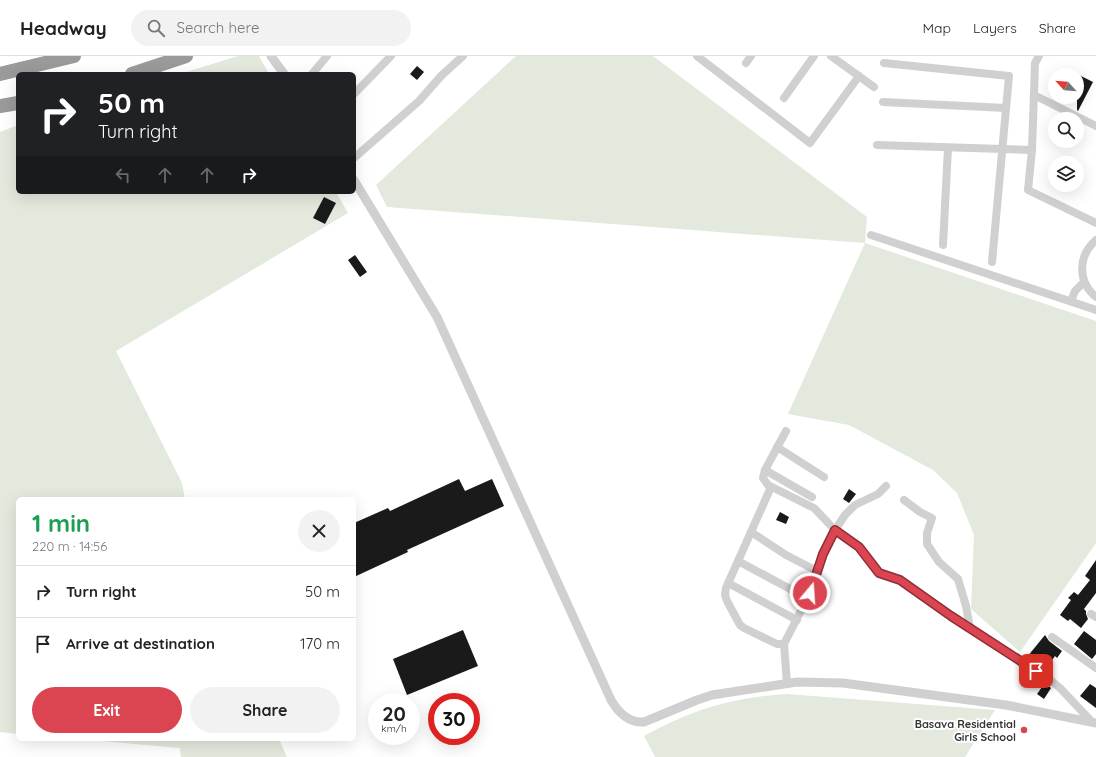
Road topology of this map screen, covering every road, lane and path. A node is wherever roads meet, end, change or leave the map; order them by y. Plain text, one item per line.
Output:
1 (74, 56) edge
2 (186, 56) edge
3 (271, 56) edge
4 (327, 56) edge
5 (391, 56) edge
6 (463, 56) edge
7 (697, 56) edge
8 (814, 56) edge
9 (831, 56) edge
10 (1039, 56) edge
11 (884, 63) dead end
12 (138, 72) edge
13 (283, 72) edge
14 (314, 72) edge
15 (0, 74) edge
16 (859, 76) junction
17 (874, 87) dead end
18 (356, 92) edge
19 (1034, 95) junction
20 (784, 98) dead end
21 (883, 102) dead end
22 (1006, 108) junction
23 (1096, 126) edge
24 (877, 146) dead end
25 (948, 148) junction
26 (1002, 150) junction
27 (1032, 150) junction
28 (356, 156) edge
29 (356, 183) edge
30 (1096, 223) edge
31 (871, 235) dead end
32 (1096, 240) edge
33 (943, 244) dead end
34 (992, 262) dead end
35 (1084, 282) junction
36 (1096, 297) edge
37 (1071, 301) junction
38 (1096, 310) edge
39 (786, 431) dead end
40 (777, 447) junction
41 (765, 470) junction
42 (824, 477) dead end
43 (886, 486) dead end
44 (771, 487) junction
45 (812, 497) dead end
46 (904, 500) dead end
47 (835, 530) junction
48 (751, 532) junction
49 (738, 561) junction
50 (817, 571) junction
51 (728, 583) junction
52 (807, 598) junction
53 (797, 620) junction
54 (970, 628) junction
55 (1052, 637) dead end
56 (784, 644) junction
57 (1096, 668) edge
58 (787, 684) junction
59 (1094, 722) edge

1 - 15 highway
2 - 12 highway
3 - 13 street
4 - 14 street
5 - 18 street
6 - 28 street
7 - 16 street
8 - 20 street
9 - 16 street
10 - 19 street
11 - 22 street
16 - 17 street
19 - 23 street
19 - 27 street
21 - 22 street
22 - 26 street
24 - 25 street
25 - 26 street
25 - 33 street
26 - 27 street
26 - 34 street
27 - 30 street
29 - 58 street
31 - 37 street
32 - 35 street
35 - 36 street
35 - 37 street
37 - 38 street
39 - 40 street
40 - 41 street
40 - 42 street
41 - 44 street
41 - 45 street
43 - 47 street
44 - 47 street
44 - 48 street
46 - 54 street
47 - 50 street
47 - 54 street
48 - 49 street
48 - 50 street
49 - 51 street
49 - 52 street
50 - 52 street
51 - 53 street
51 - 56 street
52 - 53 street
53 - 56 street
54 - 59 street
55 - 57 street
56 - 58 street
58 - 59 street

